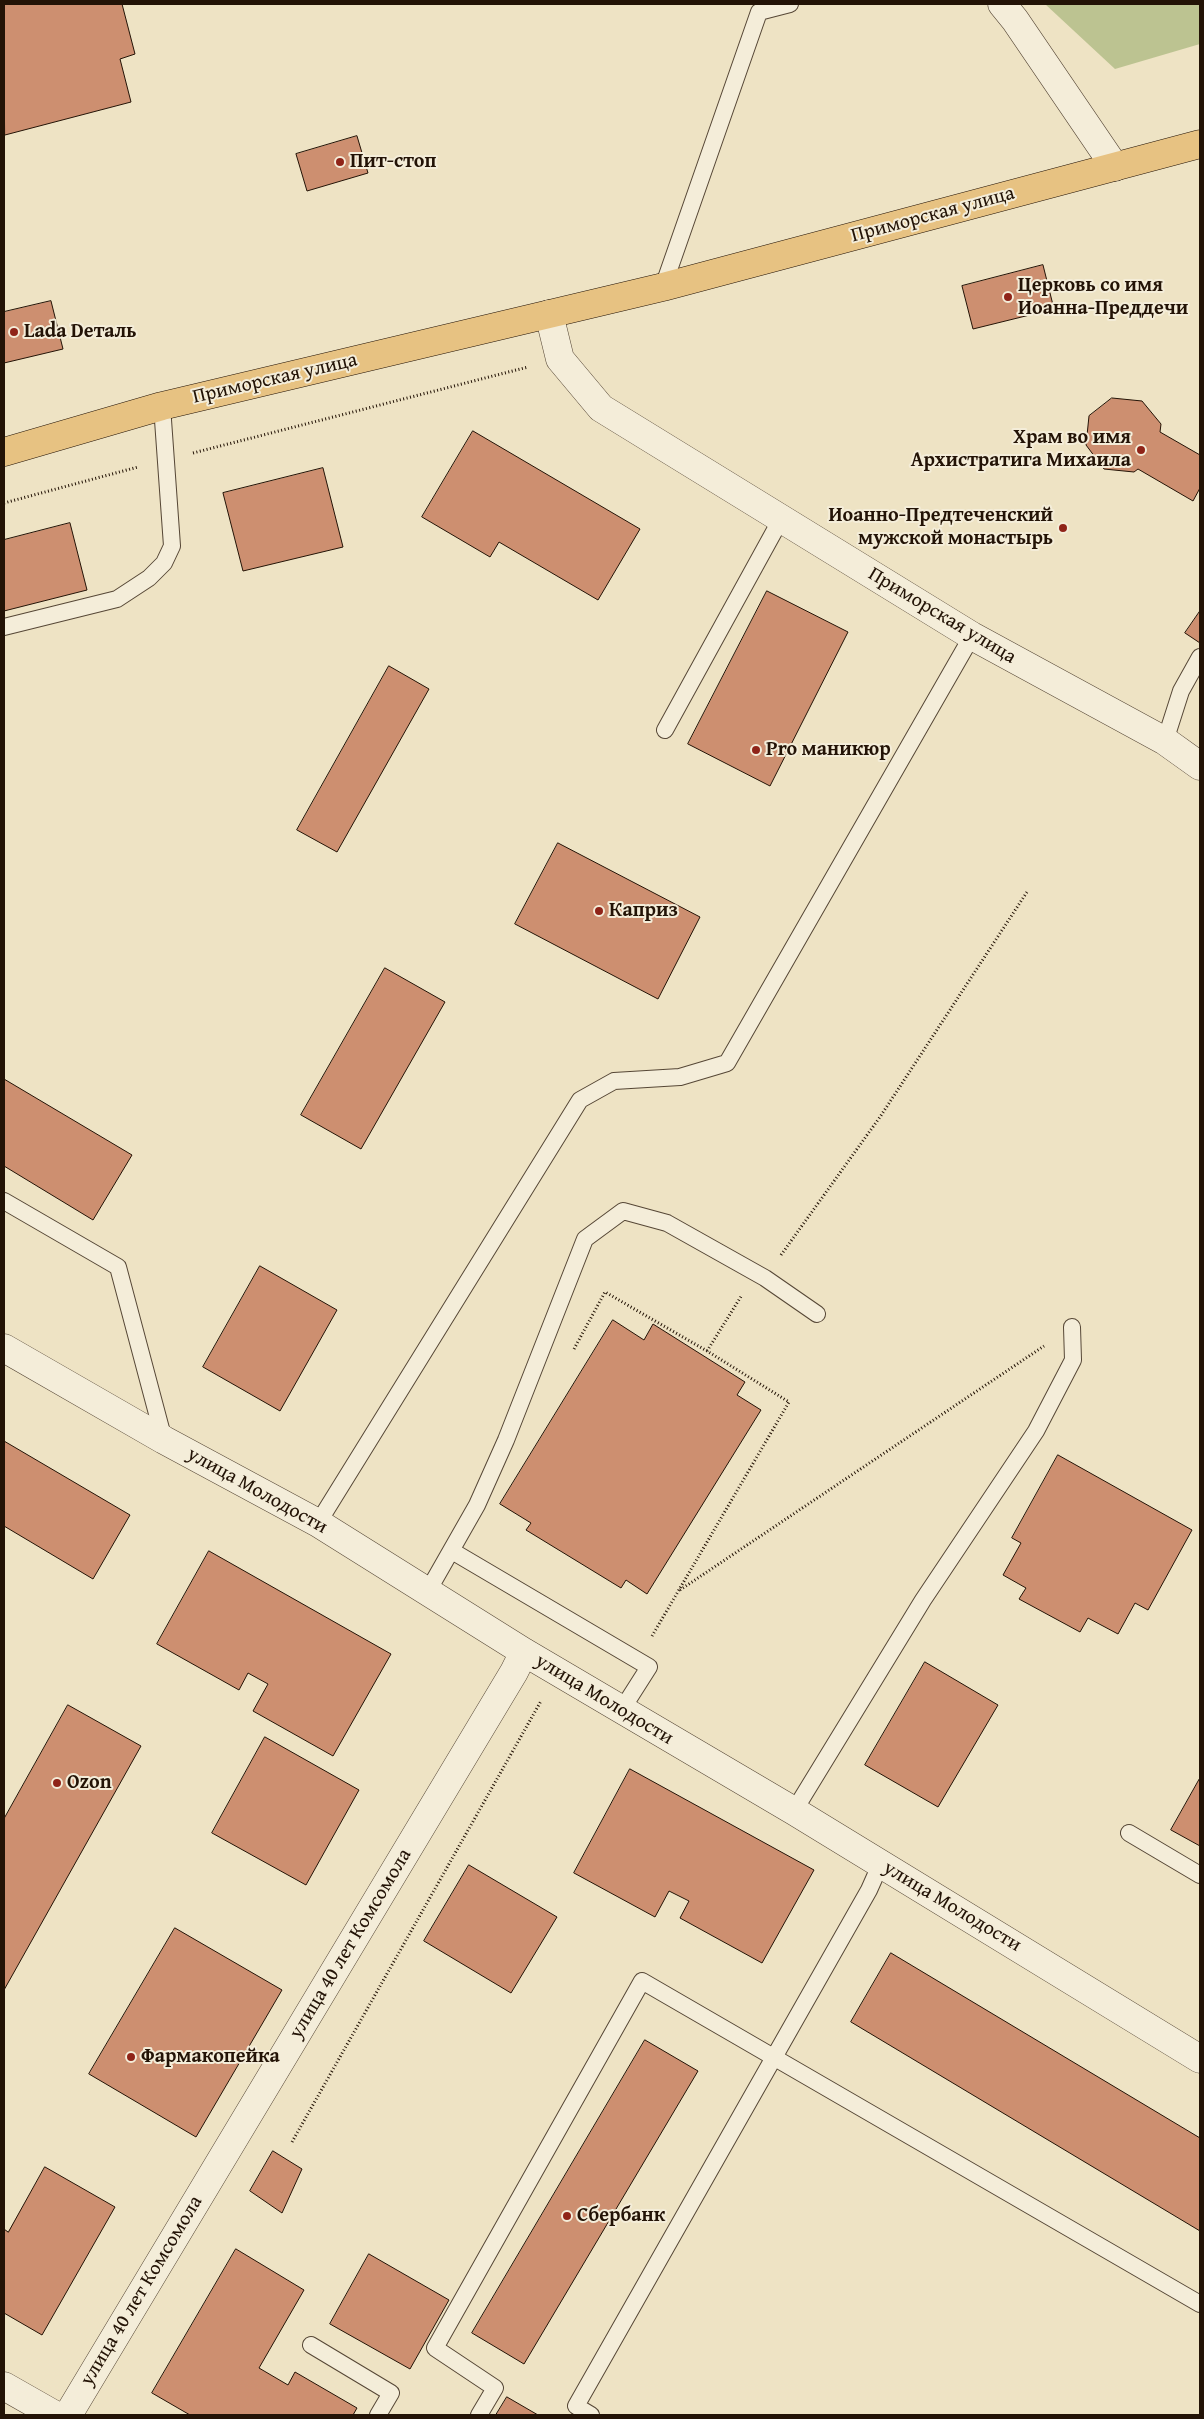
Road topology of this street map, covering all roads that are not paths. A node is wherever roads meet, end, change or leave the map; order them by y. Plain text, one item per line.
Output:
1 (790, 4) edge
2 (1002, 4) edge
3 (1200, 144) edge
4 (1114, 167) junction
5 (662, 287) junction
6 (549, 314) junction
7 (162, 406) junction
8 (4, 452) edge
9 (781, 520) junction
10 (4, 627) edge
11 (972, 636) junction
12 (1200, 657) edge
13 (665, 730) dead end
14 (1165, 741) junction
15 (1200, 766) edge
16 (4, 1201) edge
17 (817, 1314) dead end
18 (1072, 1327) road end
19 (4, 1348) edge
20 (164, 1440) junction
21 (318, 1523) junction
22 (452, 1551) junction
23 (428, 1592) junction
24 (524, 1652) junction
25 (621, 1711) junction
26 (794, 1811) junction
27 (1129, 1833) dead end
28 (881, 1863) junction
29 (1200, 1874) edge
30 (775, 2056) junction
31 (1200, 2059) edge
32 (1200, 2304) edge
33 (312, 2345) dead end
34 (4, 2386) edge
35 (55, 2415) edge
36 (68, 2415) edge
37 (378, 2415) edge
38 (479, 2415) edge
39 (591, 2415) edge

1 - 5 lane
2 - 4 street
3 - 4 highway, Приморская улица
4 - 5 highway, Приморская улица
5 - 6 highway, Приморская улица
6 - 7 highway, Приморская улица
6 - 9 street, Приморская улица
7 - 8 highway, Приморская улица
7 - 10 lane
9 - 11 street, Приморская улица
9 - 13 lane
11 - 14 street, Приморская улица
11 - 21 lane
12 - 14 lane
14 - 15 street, Приморская улица
16 - 20 lane
17 - 22 lane
18 - 26 lane
19 - 20 street, улица Молодости
20 - 21 street, улица Молодости
21 - 23 street, улица Молодости
22 - 23 lane
22 - 25 lane
23 - 24 street, улица Молодости
24 - 25 street, улица Молодости
24 - 36 street, улица 40 лет Комсомола
25 - 26 street, улица Молодости
26 - 28 street, улица Молодости
27 - 29 lane
28 - 30 lane
28 - 31 street, улица Молодости
30 - 32 lane
30 - 38 lane
30 - 39 lane
33 - 37 lane
34 - 35 street

